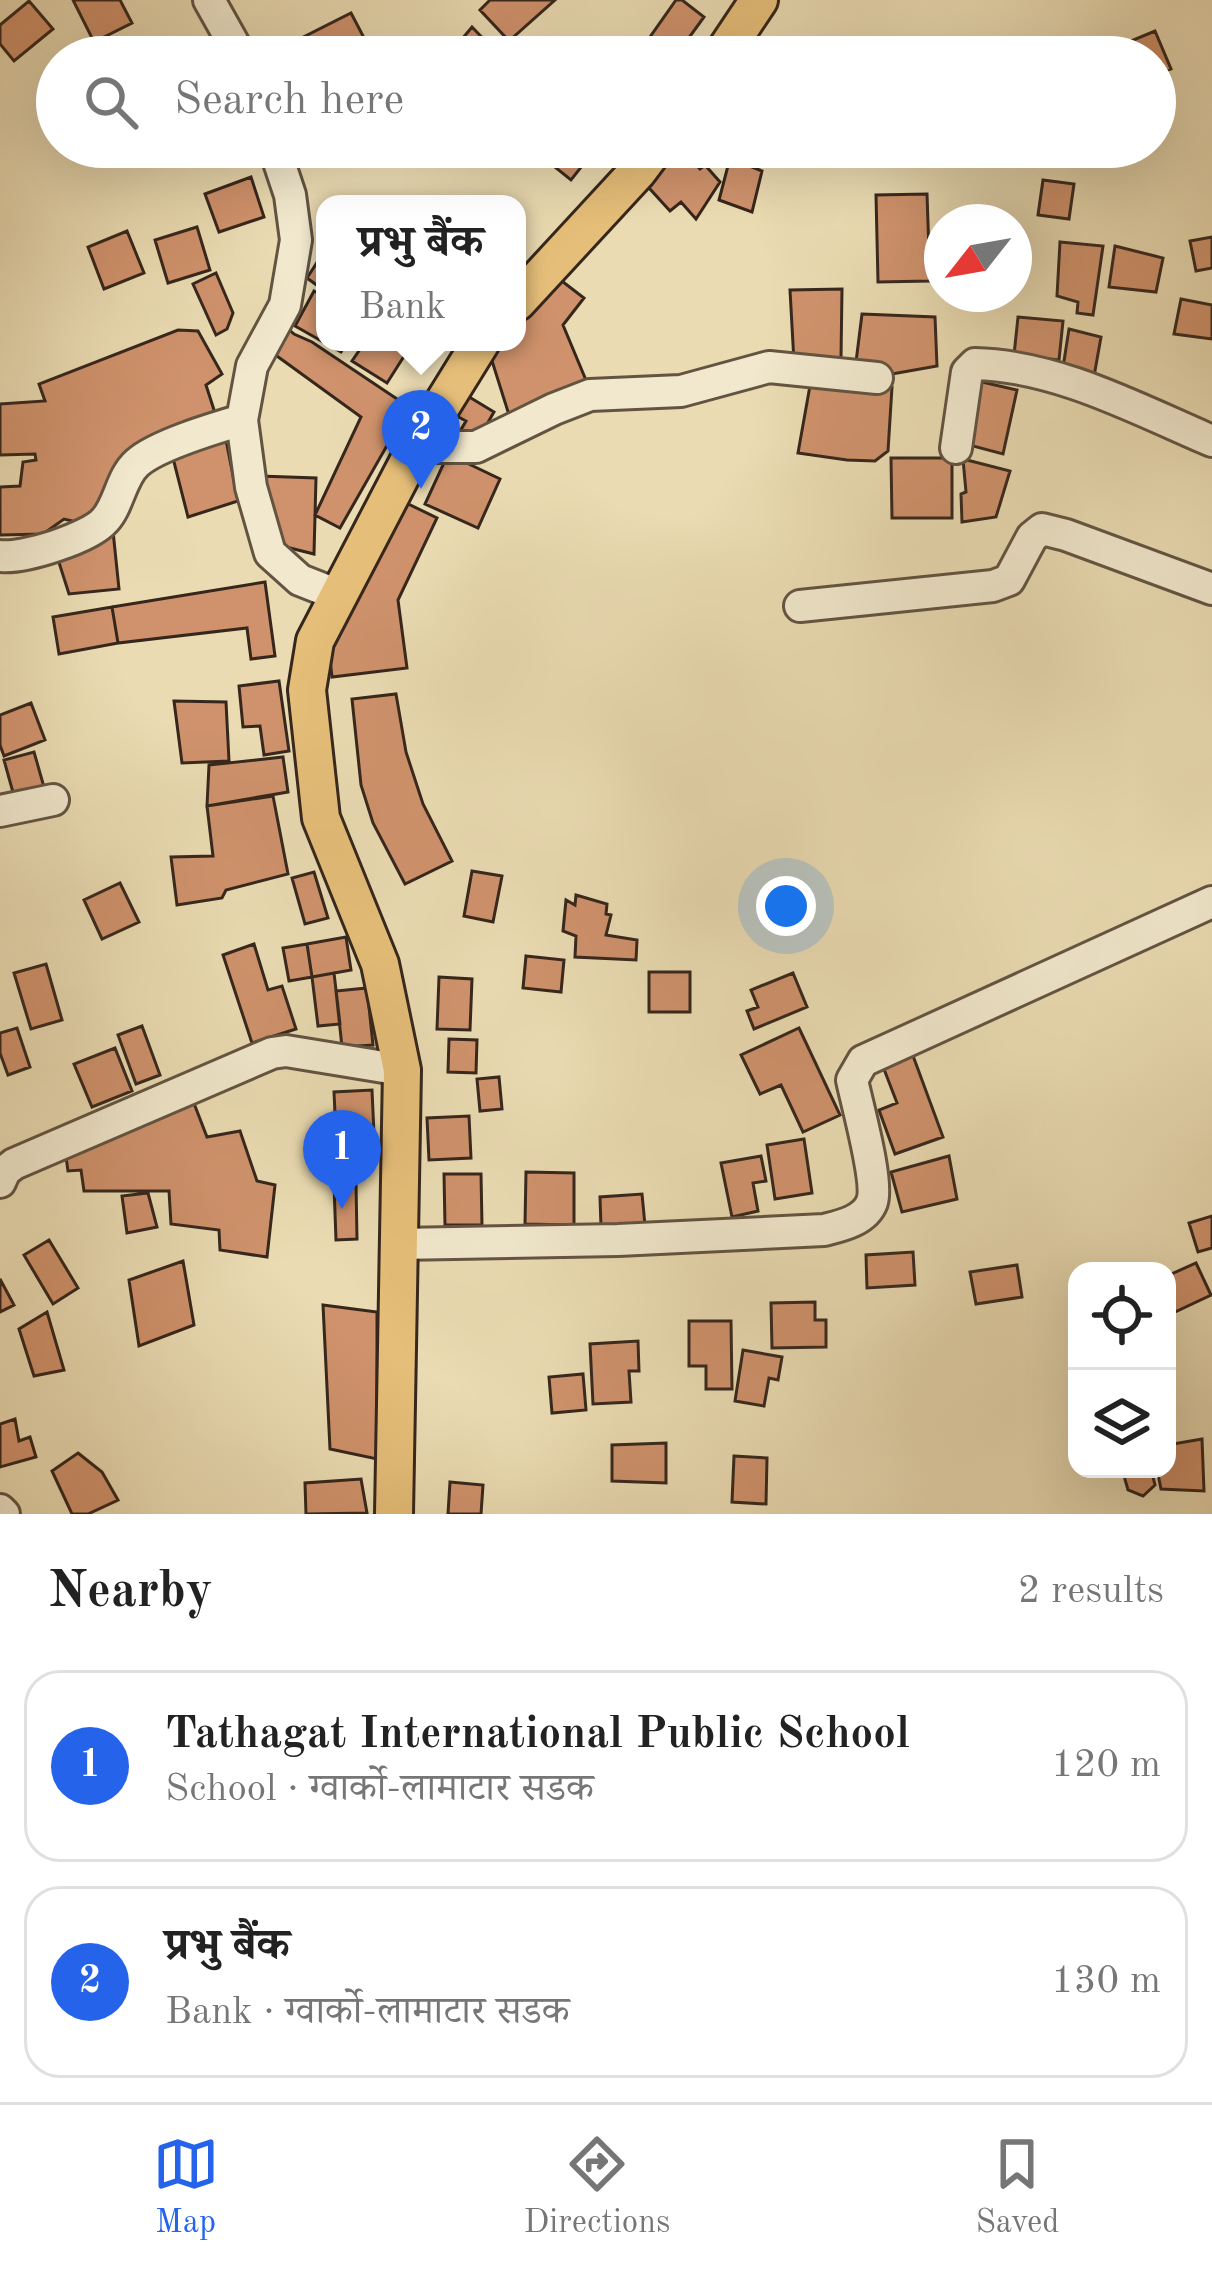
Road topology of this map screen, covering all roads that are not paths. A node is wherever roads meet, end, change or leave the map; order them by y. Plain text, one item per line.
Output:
1 (209, 0) edge
2 (759, 0) edge
3 (229, 36) edge
4 (736, 36) edge
5 (281, 168) edge
6 (640, 168) edge
7 (526, 292) edge
8 (475, 351) edge
9 (877, 378) dead end
10 (242, 419) junction
11 (1212, 441) edge
12 (416, 447) junction
13 (956, 448) dead end
14 (0, 556) edge
15 (1212, 589) edge
16 (338, 595) junction
17 (800, 606) dead end
18 (53, 800) dead end
19 (0, 812) edge
20 (1212, 902) edge
21 (402, 1070) junction
22 (0, 1182) edge
23 (399, 1244) junction
24 (394, 1514) edge

1 - 3 street
2 - 4 main road
5 - 10 street
6 - 7 main road
8 - 12 main road
9 - 12 street
10 - 14 street
10 - 16 street
11 - 13 street
12 - 16 main road
15 - 17 street
16 - 21 main road
18 - 19 street
20 - 23 street
21 - 22 street
21 - 23 main road
23 - 24 main road

